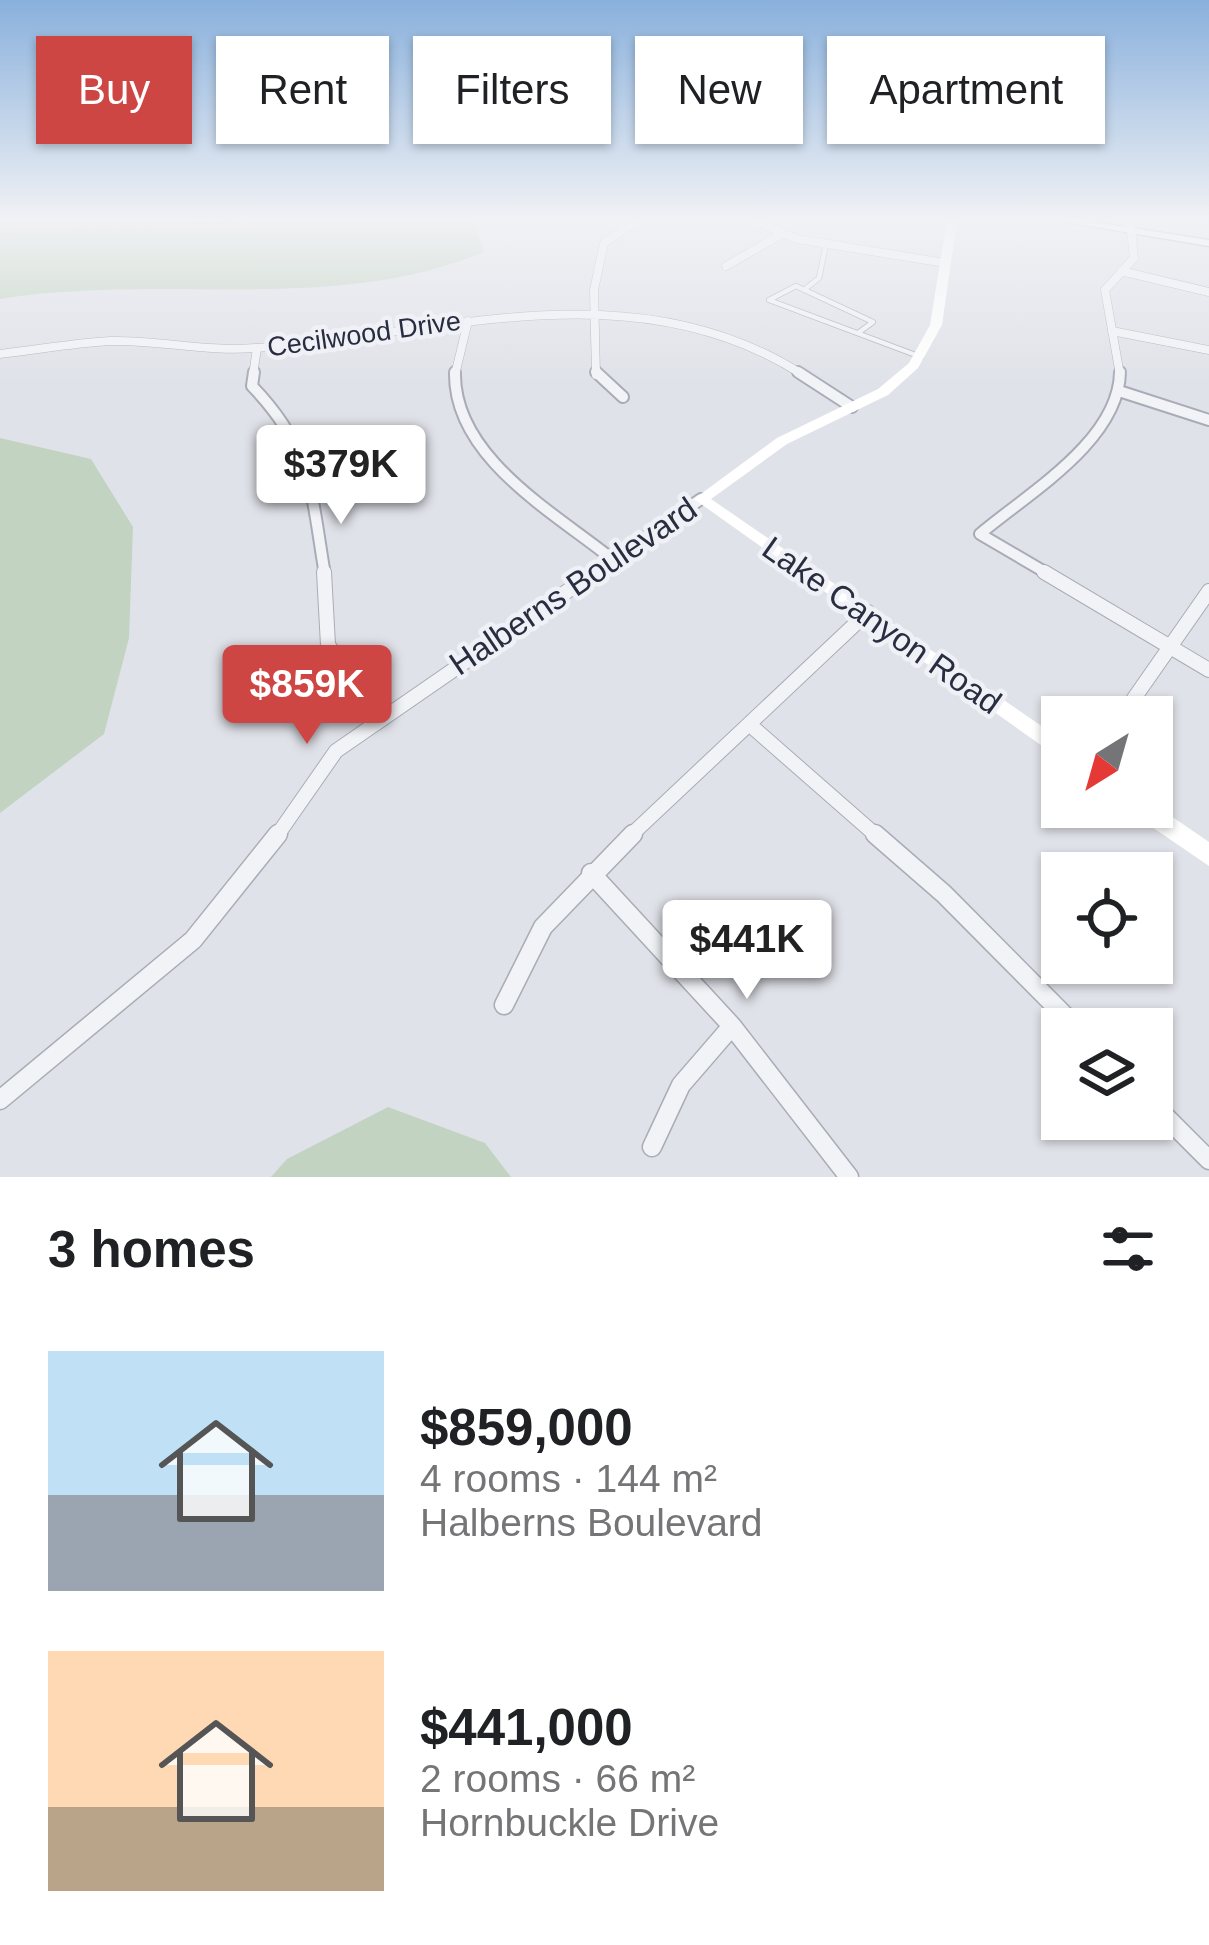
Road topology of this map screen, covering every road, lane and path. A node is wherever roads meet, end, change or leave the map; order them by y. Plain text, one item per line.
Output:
1 (597, 275) edge
2 (821, 275) edge
3 (943, 275) edge
4 (1118, 275) edge
5 (1134, 275) edge
6 (805, 290) junction
7 (1209, 292) edge
8 (596, 313) junction
9 (468, 321) junction
10 (1112, 332) junction
11 (858, 333) junction
12 (257, 349) junction
13 (1209, 350) edge
14 (0, 354) edge
15 (920, 357) junction
16 (1119, 391) junction
17 (623, 397) dead end
18 (852, 407) junction
19 (1209, 420) edge
20 (701, 499) junction
21 (612, 559) junction
22 (1209, 591) edge
23 (868, 612) junction
24 (1168, 645) junction
25 (1209, 670) edge
26 (1135, 696) edge
27 (381, 718) junction
28 (749, 724) junction
29 (1041, 737) edge
30 (1171, 828) edge
31 (1209, 855) edge
32 (590, 873) junction
33 (504, 1005) dead end
34 (1057, 1008) edge
35 (732, 1026) junction
36 (0, 1100) edge
37 (1173, 1124) edge
38 (652, 1148) dead end
39 (1209, 1160) edge
40 (849, 1177) edge

1 - 8 street
2 - 6 lane
3 - 15 street
4 - 10 street
5 - 7 street
6 - 11 lane
6 - 11 lane
8 - 9 street, Cecilwood Drive
8 - 17 street
8 - 18 street, Cecilwood Drive
9 - 12 street, Cecilwood Drive
9 - 21 street
10 - 13 street
10 - 16 street
11 - 15 lane
12 - 14 street, Cecilwood Drive
12 - 27 street
15 - 18 street, Halberns Boulevard
16 - 19 street
16 - 24 street
18 - 20 street, Halberns Boulevard
20 - 21 street, Halberns Boulevard
20 - 23 street, Lake Canyon Road
21 - 27 street, Halberns Boulevard
22 - 24 street
23 - 28 street
23 - 29 street, Lake Canyon Road
24 - 25 street
24 - 26 street
27 - 36 street, Halberns Boulevard
28 - 32 street
28 - 34 street
30 - 31 street
32 - 33 street
32 - 35 street
35 - 38 street
35 - 40 street
37 - 39 street

